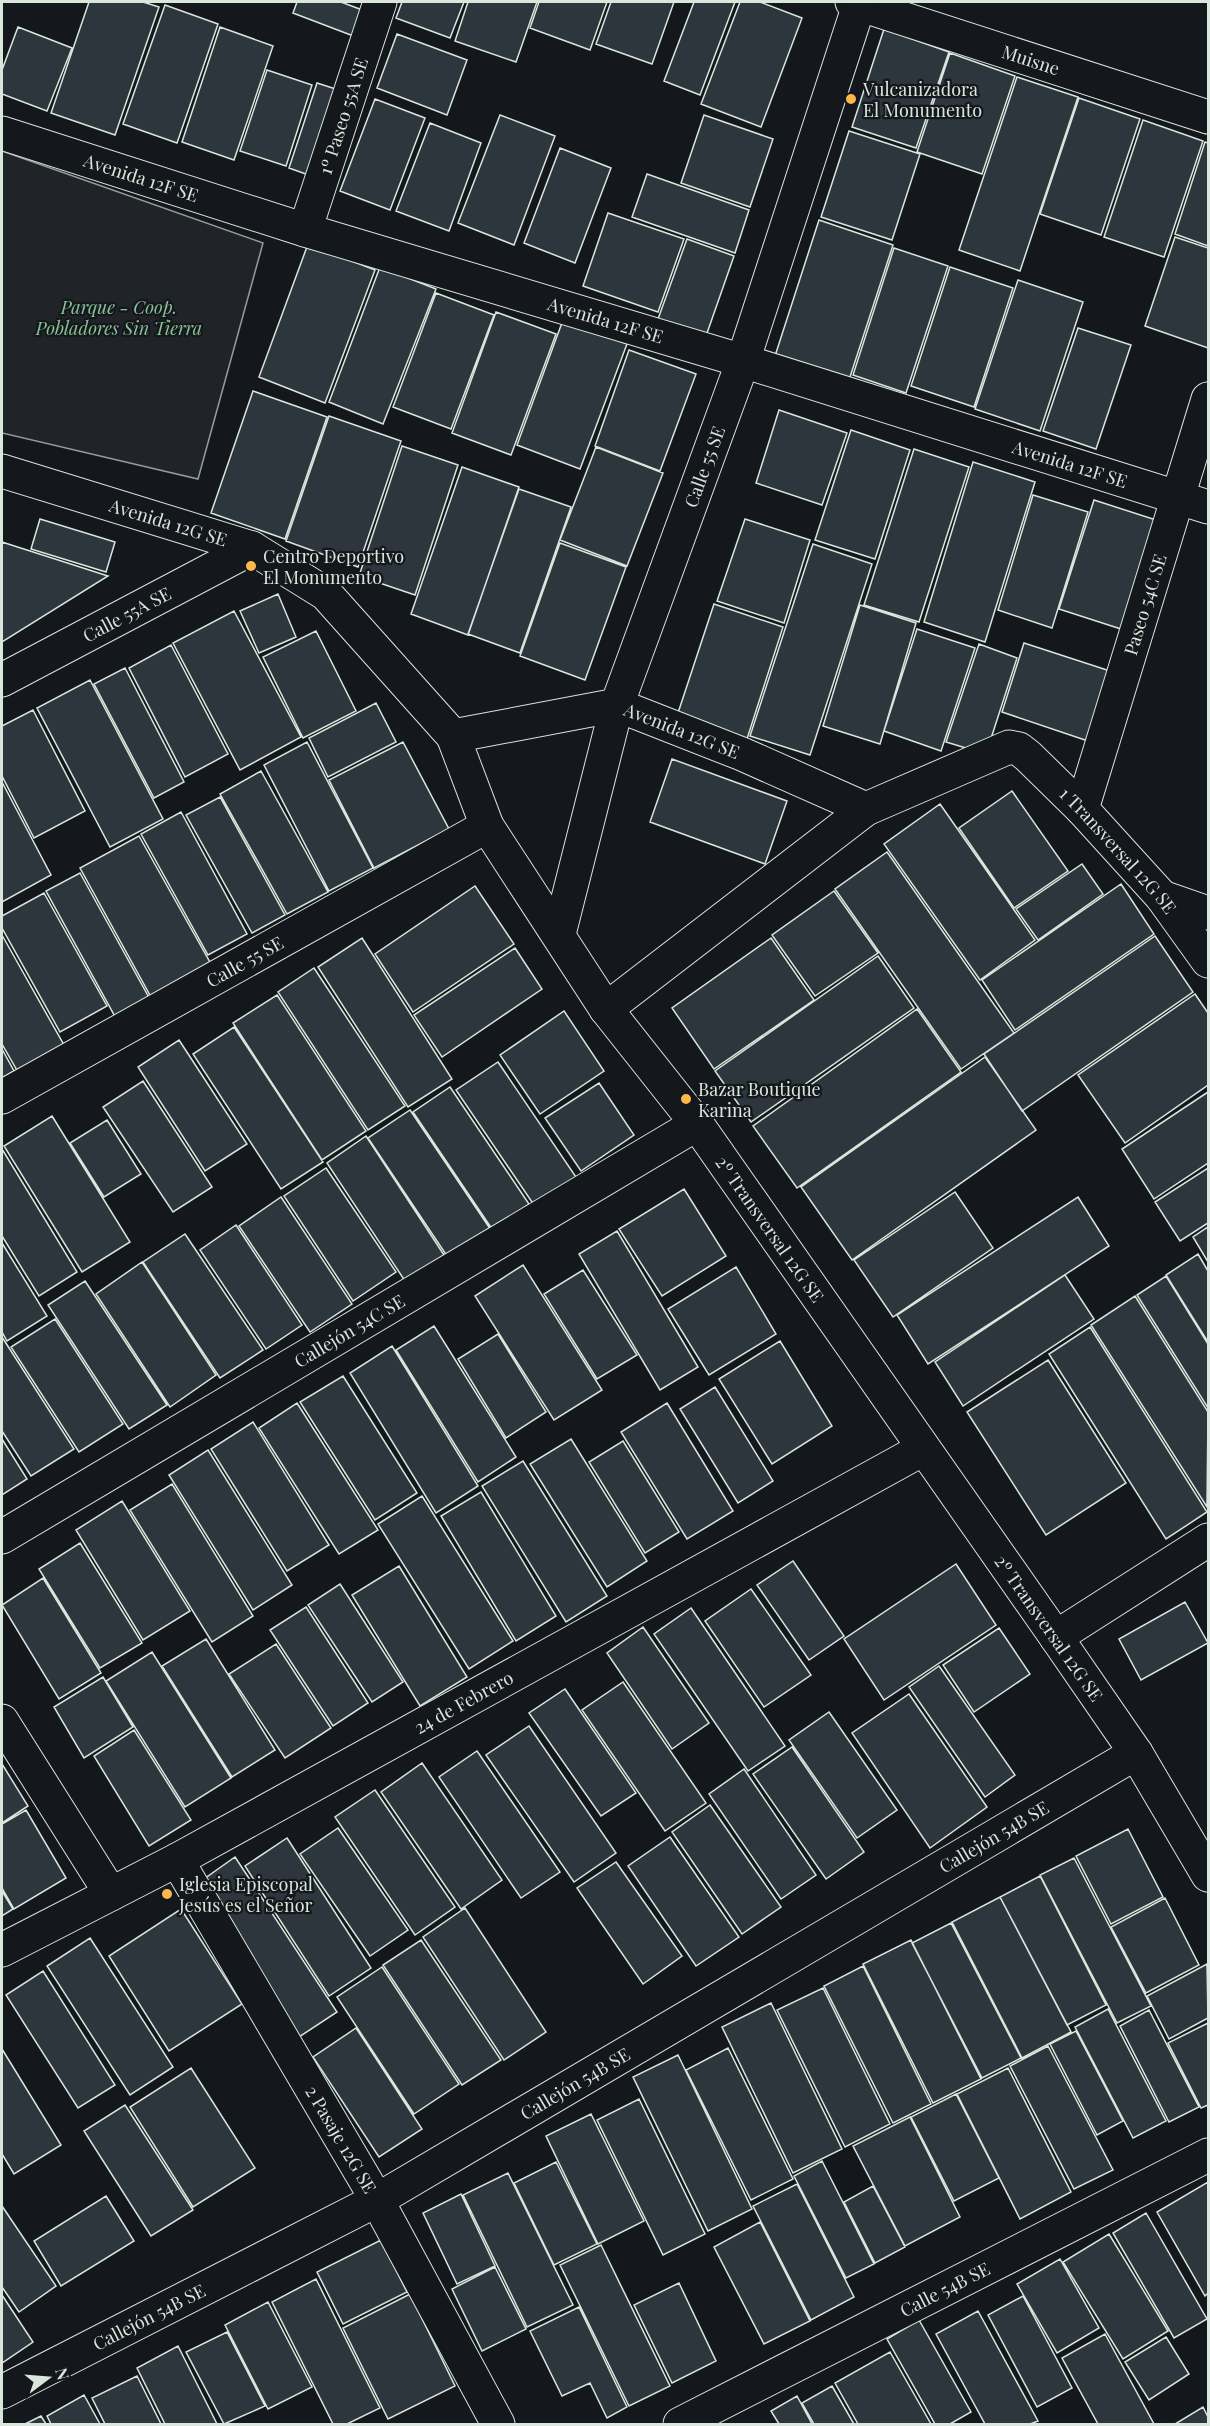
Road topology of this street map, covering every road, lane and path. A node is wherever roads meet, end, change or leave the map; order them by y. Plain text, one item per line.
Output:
1 (380, 2) edge
2 (857, 2) edge
3 (1209, 117) edge
4 (2, 133) edge
5 (305, 230) junction
6 (743, 361) junction
7 (1209, 399) edge
8 (2, 471) edge
9 (1178, 497) junction
10 (1209, 507) edge
11 (252, 549) junction
12 (326, 594) joint
13 (2, 680) edge
14 (617, 705) junction
15 (453, 736) junction
16 (866, 809) junction
17 (1082, 809) junction
18 (487, 826) junction
19 (1162, 897) junction
20 (1209, 913) edge
21 (559, 934) junction
22 (1209, 961) edge
23 (606, 1009) junction
24 (2, 1097) edge
25 (697, 1124) junction
26 (923, 1449) junction
27 (2, 1537) edge
28 (1209, 1540) edge
29 (1056, 1637) junction
30 (2, 1721) edge
31 (1136, 1753) junction
32 (177, 1860) junction
33 (1209, 1875) edge
34 (111, 1894) junction
35 (2, 1950) edge
36 (1209, 2155) edge
37 (377, 2200) junction
38 (2, 2392) edge
39 (498, 2424) edge
40 (680, 2424) edge

1 - 5 street, 1º Paseo 55A SE
2 - 3 street, Muisne
2 - 6 street, Calle 55 SE
4 - 5 street, Avenida 12F SE
5 - 6 street, Avenida 12F SE
6 - 9 street, Avenida 12F SE
6 - 14 street, Calle 55 SE
7 - 9 street, Paseo 54C SE
8 - 11 street, Avenida 12G SE
9 - 10 street, Avenida 12F SE
9 - 17 street, Paseo 54C SE
11 - 12 street, Avenida 12G SE
11 - 13 street, Calle 55A SE
12 - 15 street, 2º Transversal 12G SE
14 - 15 street, Avenida 12G SE
14 - 16 street, Avenida 12G SE
14 - 21 street, Calle 55 SE
15 - 18 street, 2º Transversal 12G SE
16 - 17 street, 1 Transversal 12G SE
16 - 23 street
17 - 19 street, 1 Transversal 12G SE
18 - 21 street, 2º Transversal 12G SE
18 - 24 street, Calle 55 SE
19 - 20 street
19 - 22 street, 1 Transversal 12G SE
21 - 23 street, 2º Transversal 12G SE
23 - 25 street, 2º Transversal 12G SE
25 - 26 street, 2º Transversal 12G SE
25 - 27 street, Callejón 54C SE
26 - 29 street, 2º Transversal 12G SE
26 - 32 street, 24 de Febrero
28 - 29 street
29 - 31 street, 2º Transversal 12G SE
30 - 34 street
31 - 33 street, 2º Transversal 12G SE
31 - 37 street, Callejón 54B SE
32 - 34 street, 24 de Febrero
32 - 37 street, 2 Pasaje 12G SE
34 - 35 street, 24 de Febrero
36 - 40 street, Calle 54B SE
37 - 38 street, Callejón 54B SE
37 - 39 street, 2 Pasaje 12G SE

